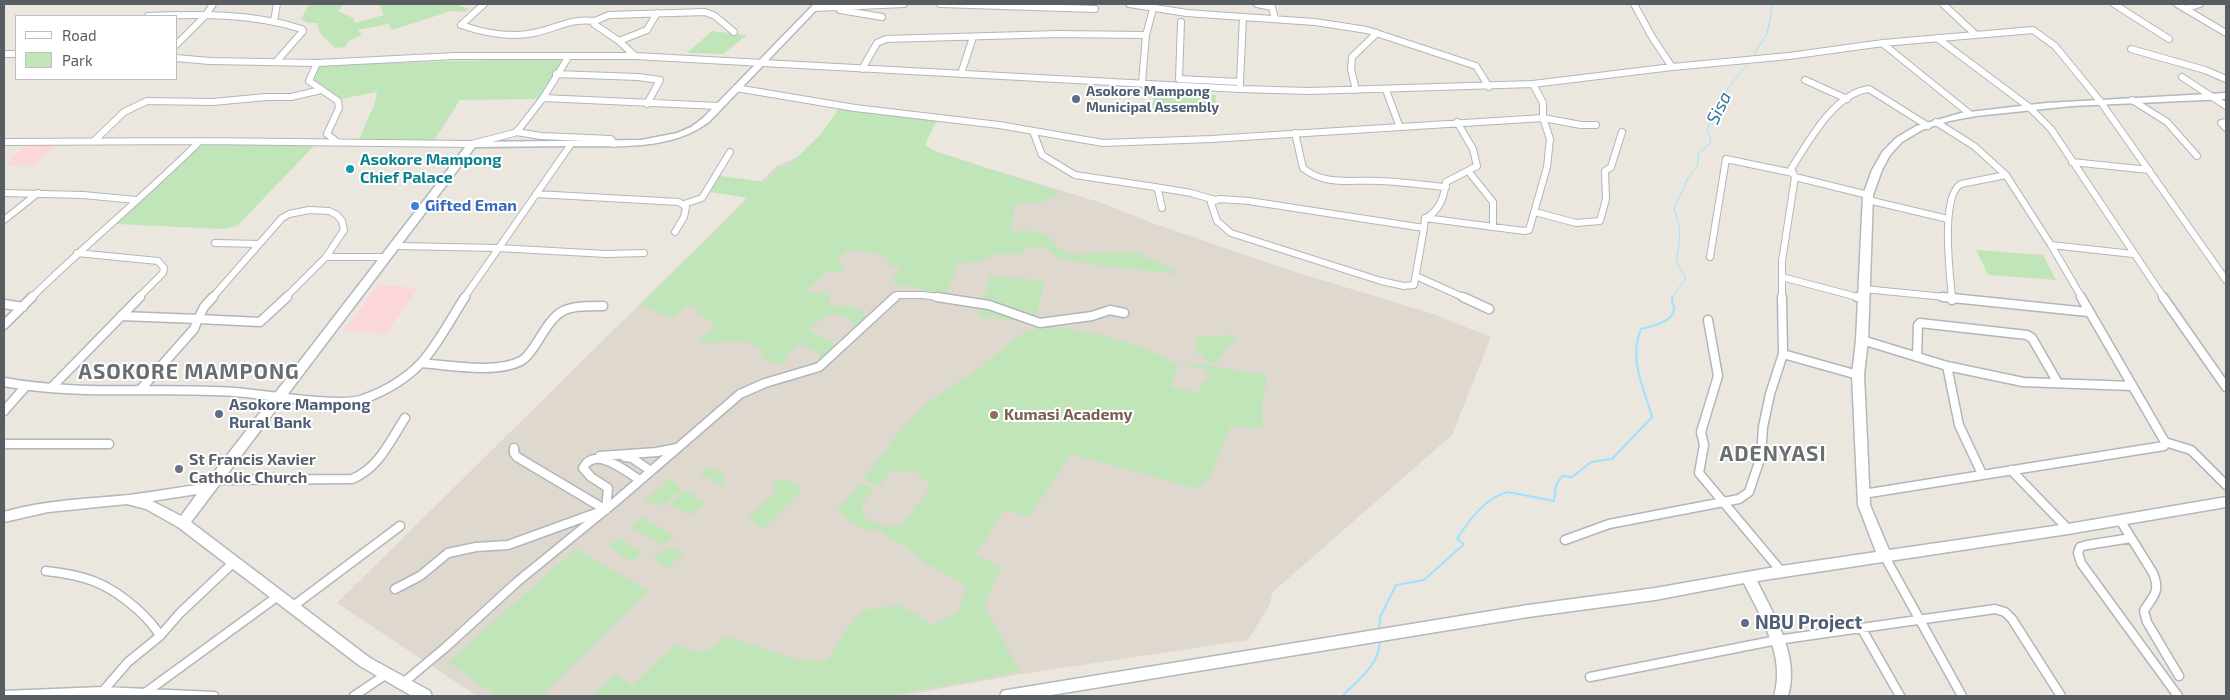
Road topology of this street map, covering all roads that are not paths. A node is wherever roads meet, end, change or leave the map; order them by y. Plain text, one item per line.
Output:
1 (213, 4) edge
2 (277, 4) edge
3 (484, 4) edge
4 (904, 4) edge
5 (940, 4) edge
6 (1129, 4) edge
7 (1257, 4) edge
8 (1634, 4) edge
9 (1943, 4) edge
10 (2114, 4) edge
11 (2177, 4) edge
12 (2200, 4) edge
13 (817, 6) edge
14 (832, 8) junction
15 (2187, 8) junction
16 (1095, 9) dead end
17 (1153, 9) junction
18 (657, 13) junction
19 (170, 15) edge
20 (206, 15) junction
21 (882, 17) dead end
22 (1242, 18) junction
23 (1275, 18) junction
24 (274, 21) junction
25 (595, 21) junction
26 (1181, 22) dead end
27 (734, 32) dead end
28 (1377, 33) junction
29 (2226, 33) edge
30 (1975, 34) junction
31 (1146, 35) junction
32 (973, 37) junction
33 (1937, 38) junction
34 (2170, 39) dead end
35 (619, 41) junction
36 (178, 43) edge
37 (1882, 43) junction
38 (2131, 49) dead end
39 (569, 56) junction
40 (635, 56) junction
41 (178, 58) edge
42 (276, 62) junction
43 (317, 62) junction
44 (759, 64) junction
45 (1672, 67) junction
46 (862, 69) junction
47 (556, 74) junction
48 (962, 74) junction
49 (2182, 76) dead end
50 (2226, 79) edge
51 (1805, 80) dead end
52 (1179, 82) junction
53 (1142, 83) junction
54 (1533, 84) junction
55 (1240, 86) junction
56 (1489, 87) junction
57 (736, 88) junction
58 (321, 90) junction
59 (1356, 90) junction
60 (1386, 90) junction
61 (2226, 96) edge
62 (2214, 97) junction
63 (542, 98) junction
64 (1847, 99) junction
65 (2132, 100) junction
66 (2100, 101) junction
67 (648, 104) junction
68 (720, 106) junction
69 (2226, 106) edge
70 (2029, 107) junction
71 (1970, 114) junction
72 (1544, 118) junction
73 (1457, 122) junction
74 (2226, 122) edge
75 (1932, 124) junction
76 (1596, 125) dead end
77 (1399, 126) junction
78 (2226, 128) edge
79 (1033, 131) junction
80 (516, 132) junction
81 (1622, 132) dead end
82 (1295, 133) junction
83 (200, 141) junction
84 (4, 142) edge
85 (93, 142) junction
86 (340, 143) junction
87 (472, 144) junction
88 (571, 144) junction
89 (614, 144) junction
90 (730, 152) dead end
91 (2197, 156) dead end
92 (2072, 162) junction
93 (2149, 170) junction
94 (1469, 172) junction
95 (1794, 175) junction
96 (2006, 175) junction
97 (1155, 187) junction
98 (1446, 187) junction
99 (4, 193) edge
100 (38, 194) junction
101 (536, 194) junction
102 (1868, 198) junction
103 (136, 200) junction
104 (1215, 200) junction
105 (684, 204) junction
106 (1162, 208) dead end
107 (1535, 212) junction
108 (1425, 218) junction
109 (1948, 219) junction
110 (4, 220) edge
111 (1493, 227) junction
112 (1424, 228) junction
113 (675, 232) dead end
114 (215, 242) dead end
115 (259, 244) junction
116 (2051, 245) junction
117 (396, 246) junction
118 (498, 248) junction
119 (77, 253) junction
120 (644, 253) dead end
121 (2134, 254) junction
122 (326, 256) junction
123 (387, 257) junction
124 (1710, 257) dead end
125 (1416, 276) junction
126 (1782, 278) junction
127 (2226, 280) edge
128 (1864, 294) junction
129 (1952, 300) junction
130 (4, 304) edge
131 (602, 306) dead end
132 (23, 307) junction
133 (1489, 309) dead end
134 (1124, 312) dead end
135 (2088, 312) junction
136 (122, 316) junction
137 (1708, 320) dead end
138 (199, 321) junction
139 (4, 325) edge
140 (1862, 340) junction
141 (1783, 354) junction
142 (1917, 356) junction
143 (421, 363) junction
144 (1947, 366) junction
145 (1858, 375) junction
146 (4, 382) edge
147 (2058, 383) junction
148 (26, 386) junction
149 (2132, 386) junction
150 (52, 387) junction
151 (2226, 387) edge
152 (140, 390) junction
153 (277, 397) junction
154 (4, 411) edge
155 (405, 418) dead end
156 (2165, 442) junction
157 (4, 444) edge
158 (109, 444) dead end
159 (514, 448) dead end
160 (679, 448) junction
161 (600, 456) junction
162 (2011, 470) junction
163 (651, 471) junction
164 (1982, 474) junction
165 (640, 480) junction
166 (212, 484) junction
167 (2226, 485) edge
168 (608, 488) junction
169 (1863, 494) junction
170 (622, 495) junction
171 (127, 499) junction
172 (1723, 502) junction
173 (2226, 502) edge
174 (606, 510) junction
175 (4, 518) edge
176 (2120, 520) junction
177 (183, 523) junction
178 (400, 526) dead end
179 (2068, 529) junction
180 (2132, 538) junction
181 (1565, 540) dead end
182 (1885, 557) junction
183 (234, 562) junction
184 (46, 571) dead end
185 (1781, 571) junction
186 (1750, 578) junction
187 (395, 589) dead end
188 (278, 596) junction
189 (292, 607) junction
190 (1919, 619) junction
191 (1862, 629) junction
192 (160, 636) junction
193 (1777, 640) junction
194 (386, 675) junction
195 (2179, 676) dead end
196 (1590, 677) dead end
197 (403, 683) junction
198 (103, 691) junction
199 (145, 693) junction
200 (4, 695) edge
201 (214, 696) edge
202 (354, 696) edge
203 (425, 696) edge
204 (1007, 696) edge
205 (1781, 696) edge
206 (1900, 696) edge
207 (1962, 696) edge
208 (2061, 696) edge
209 (2178, 696) edge

1 - 20 street
2 - 24 street
3 - 25 street
4 - 14 street
5 - 16 street
6 - 17 street
7 - 23 street
8 - 45 street
9 - 30 street
10 - 34 street
11 - 15 street
12 - 15 street
13 - 14 street
13 - 44 street
14 - 21 street
15 - 29 street
17 - 22 street
17 - 31 street
18 - 25 street
18 - 27 street
18 - 35 street
19 - 20 street
20 - 24 street
20 - 36 street
22 - 23 street
22 - 55 street
23 - 28 street
24 - 42 street
25 - 35 street
26 - 52 street
28 - 56 street
28 - 59 street
30 - 33 street
30 - 66 street
31 - 32 street
31 - 53 street
32 - 46 street
32 - 48 street
33 - 37 street
33 - 70 street
35 - 40 street
37 - 45 street
37 - 71 street
38 - 50 street
39 - 40 street
39 - 43 street
39 - 47 street
40 - 44 street
41 - 42 street
42 - 43 street
43 - 58 street
44 - 46 street
44 - 57 street
45 - 54 street
46 - 48 street
47 - 63 street
47 - 67 street
48 - 53 street
49 - 62 street
51 - 64 street
52 - 53 street
52 - 55 street
54 - 56 street
54 - 72 street
55 - 59 street
56 - 60 street
57 - 68 street
57 - 79 street
58 - 85 street
58 - 86 street
59 - 60 street
60 - 77 street
61 - 62 street
62 - 65 street
62 - 69 street
63 - 67 street
63 - 80 street
64 - 75 street
64 - 95 street
65 - 66 street
65 - 91 street
66 - 70 street
66 - 93 street
67 - 68 street
68 - 89 street
70 - 71 street
70 - 92 street
71 - 75 street
72 - 73 street
72 - 76 street
72 - 107 street
73 - 77 street
73 - 94 street
74 - 78 street
75 - 96 street
75 - 102 street
77 - 82 street
79 - 82 street
79 - 97 street
80 - 87 street
80 - 89 street
81 - 107 street
82 - 98 street
83 - 85 street
83 - 86 street
83 - 103 street
84 - 85 street
86 - 87 street
87 - 88 street
87 - 117 street
88 - 89 street
88 - 101 street
90 - 105 street
92 - 93 street
92 - 121 street
93 - 127 street
94 - 98 street
94 - 111 street
95 - 102 street
95 - 124 street
95 - 126 street
96 - 109 street
96 - 116 street
97 - 104 street
97 - 106 street
98 - 108 street
99 - 100 street
100 - 103 street
100 - 110 street
101 - 105 street
101 - 118 street
102 - 109 street
102 - 128 street
103 - 119 street
104 - 112 street
104 - 125 street
105 - 113 street
107 - 111 street
108 - 111 street
108 - 112 street
109 - 129 street
112 - 125 street
114 - 115 street
115 - 122 street
115 - 138 street
116 - 121 street
116 - 135 street
117 - 118 street
117 - 123 street
118 - 120 street
118 - 143 street
119 - 132 street
119 - 136 street
121 - 151 street
122 - 123 street
122 - 138 street
123 - 153 street
125 - 133 street
126 - 128 street
126 - 141 street
128 - 129 street
128 - 140 street
129 - 135 street
130 - 132 street
131 - 143 street
132 - 139 street
134 - 160 street
135 - 149 street
136 - 138 street
136 - 150 street
137 - 172 street
138 - 152 street
140 - 142 street
140 - 145 street
141 - 145 street
141 - 172 street
142 - 144 street
142 - 147 street
143 - 153 street
144 - 147 street
144 - 164 street
145 - 169 street
146 - 148 street
147 - 149 street
148 - 150 street
148 - 154 street
149 - 156 street
150 - 152 street
152 - 153 street
153 - 166 street
155 - 166 street
156 - 162 street
156 - 167 street
157 - 158 street
159 - 174 street
160 - 161 street
160 - 163 street
161 - 163 street
161 - 165 street
161 - 168 street
162 - 164 street
162 - 179 street
163 - 165 street
164 - 169 street
165 - 170 street
166 - 171 street
166 - 177 street
168 - 170 street
168 - 174 street
169 - 182 street
170 - 174 street
171 - 175 street
171 - 177 street
172 - 181 street
172 - 185 street
173 - 176 street
174 - 187 street
174 - 197 street
176 - 179 street
176 - 180 street
177 - 183 street
178 - 189 street
179 - 182 street
180 - 195 street
180 - 209 street
182 - 185 street
182 - 190 street
183 - 188 street
183 - 192 street
184 - 192 street
185 - 186 street
186 - 193 street
186 - 204 street
188 - 189 street
188 - 199 street
189 - 194 street
190 - 191 street
190 - 207 street
190 - 208 street
191 - 193 street
191 - 206 street
192 - 198 street
193 - 196 street
193 - 205 street
194 - 197 street
194 - 202 street
197 - 203 street
198 - 199 street
198 - 200 street
199 - 201 street

